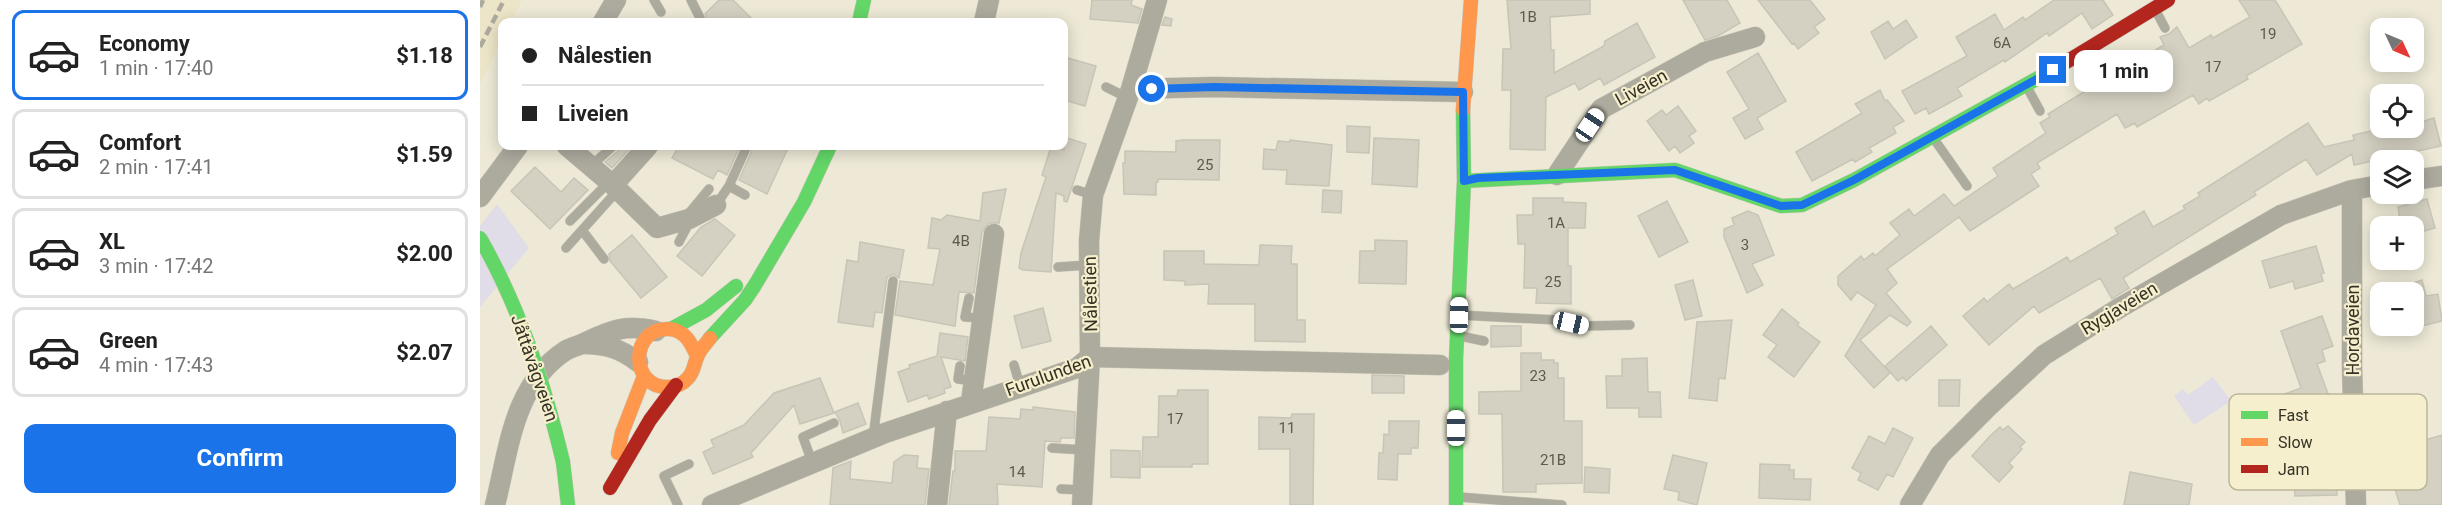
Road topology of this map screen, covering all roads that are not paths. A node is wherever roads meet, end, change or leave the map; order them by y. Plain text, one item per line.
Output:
1 (616, 0) edge
2 (654, 0) edge
3 (692, 0) edge
4 (864, 0) edge
5 (989, 0) edge
6 (1157, 0) edge
7 (1471, 0) edge
8 (2168, 0) edge
9 (2154, 9) junction
10 (661, 12) dead end
11 (605, 18) edge
12 (700, 18) edge
13 (860, 18) edge
14 (985, 18) edge
15 (2165, 28) dead end
16 (1755, 37) dead end
17 (2088, 50) junction
18 (2105, 78) dead end
19 (2026, 85) junction
20 (1106, 87) dead end
21 (1463, 92) junction
22 (1130, 94) junction
23 (2040, 111) dead end
24 (1933, 137) junction
25 (515, 150) edge
26 (572, 150) edge
27 (609, 150) edge
28 (644, 150) edge
29 (745, 150) edge
30 (828, 150) edge
31 (591, 166) junction
32 (1557, 174) junction
33 (2442, 176) edge
34 (2424, 179) edge
35 (1464, 181) junction
36 (613, 186) junction
37 (729, 186) junction
38 (1967, 186) dead end
39 (2370, 187) edge
40 (2352, 190) junction
41 (745, 195) dead end
42 (480, 197) edge
43 (712, 197) joint
44 (688, 219) junction
45 (570, 222) dead end
46 (582, 230) junction
47 (994, 234) dead end
48 (480, 238) edge
49 (679, 242) dead end
50 (566, 248) dead end
51 (772, 255) junction
52 (604, 259) dead end
53 (1089, 265) junction
54 (1058, 267) dead end
55 (893, 281) dead end
56 (969, 298) dead end
57 (1459, 315) junction
58 (983, 318) junction
59 (1630, 325) dead end
60 (663, 330) junction
61 (1457, 336) junction
62 (1484, 341) dead end
63 (584, 344) junction
64 (697, 356) junction
65 (1090, 357) junction
66 (1014, 365) dead end
67 (1440, 365) dead end
68 (960, 366) dead end
69 (641, 369) junction
70 (974, 381) junction
71 (676, 386) junction
72 (1020, 386) junction
73 (2353, 394) edge
74 (971, 402) junction
75 (947, 411) junction
76 (834, 423) dead end
77 (873, 438) junction
78 (1052, 448) dead end
79 (1085, 450) junction
80 (812, 462) junction
81 (689, 464) dead end
82 (1061, 489) dead end
83 (2356, 490) edge
84 (1083, 498) edge
85 (1456, 501) edge
86 (495, 505) edge
87 (568, 505) edge
88 (678, 505) edge
89 (712, 505) edge
90 (937, 505) edge
91 (1562, 505) edge
92 (1910, 505) edge
93 (2356, 505) edge

1 - 11 street
2 - 10 lane
3 - 12 lane
4 - 13 street
5 - 14 street
6 - 22 street, Nålestien
7 - 21 street
8 - 9 street
9 - 15 lane
9 - 17 street
16 - 32 street, Liveien
17 - 18 lane
17 - 19 street
19 - 23 lane
19 - 24 street
20 - 22 lane
21 - 22 street
21 - 35 street
22 - 53 street, Nålestien
24 - 32 street
24 - 38 lane
25 - 42 street
26 - 31 street
27 - 31 lane
28 - 36 street
29 - 37 lane
30 - 51 street
31 - 36 street
32 - 35 street
33 - 34 street
35 - 57 street
36 - 44 street
36 - 45 lane
36 - 46 lane
37 - 41 lane
37 - 43 lane
39 - 40 street, Rygjaveien
40 - 73 street, Hordaveien
40 - 92 street, Rygjaveien
43 - 44 street
44 - 49 lane
46 - 50 lane
46 - 52 lane
47 - 58 street
48 - 87 street, Jåttåvågveien, bridge
51 - 60 street
51 - 64 street
53 - 54 lane
53 - 65 street, Nålestien
55 - 77 lane
56 - 58 lane
57 - 59 lane
57 - 61 street
58 - 70 street
60 - 63 street
60 - 64 street
60 - 69 street
61 - 62 lane
61 - 85 street
63 - 69 street
63 - 86 street
64 - 71 street
65 - 67 street, Furulunden
65 - 72 street, Furulunden
65 - 79 street, Nålestien
66 - 72 lane
68 - 70 lane
69 - 71 street
69 - 71 street
70 - 74 street
72 - 74 street, Furulunden
74 - 75 street, Furulunden
75 - 77 street, Furulunden
75 - 90 street
76 - 80 lane
77 - 80 street, Furulunden
78 - 79 lane
79 - 84 street, Nålestien
80 - 89 street, Furulunden
81 - 88 lane
82 - 84 lane
83 - 93 street, Hordaveien
85 - 91 lane

